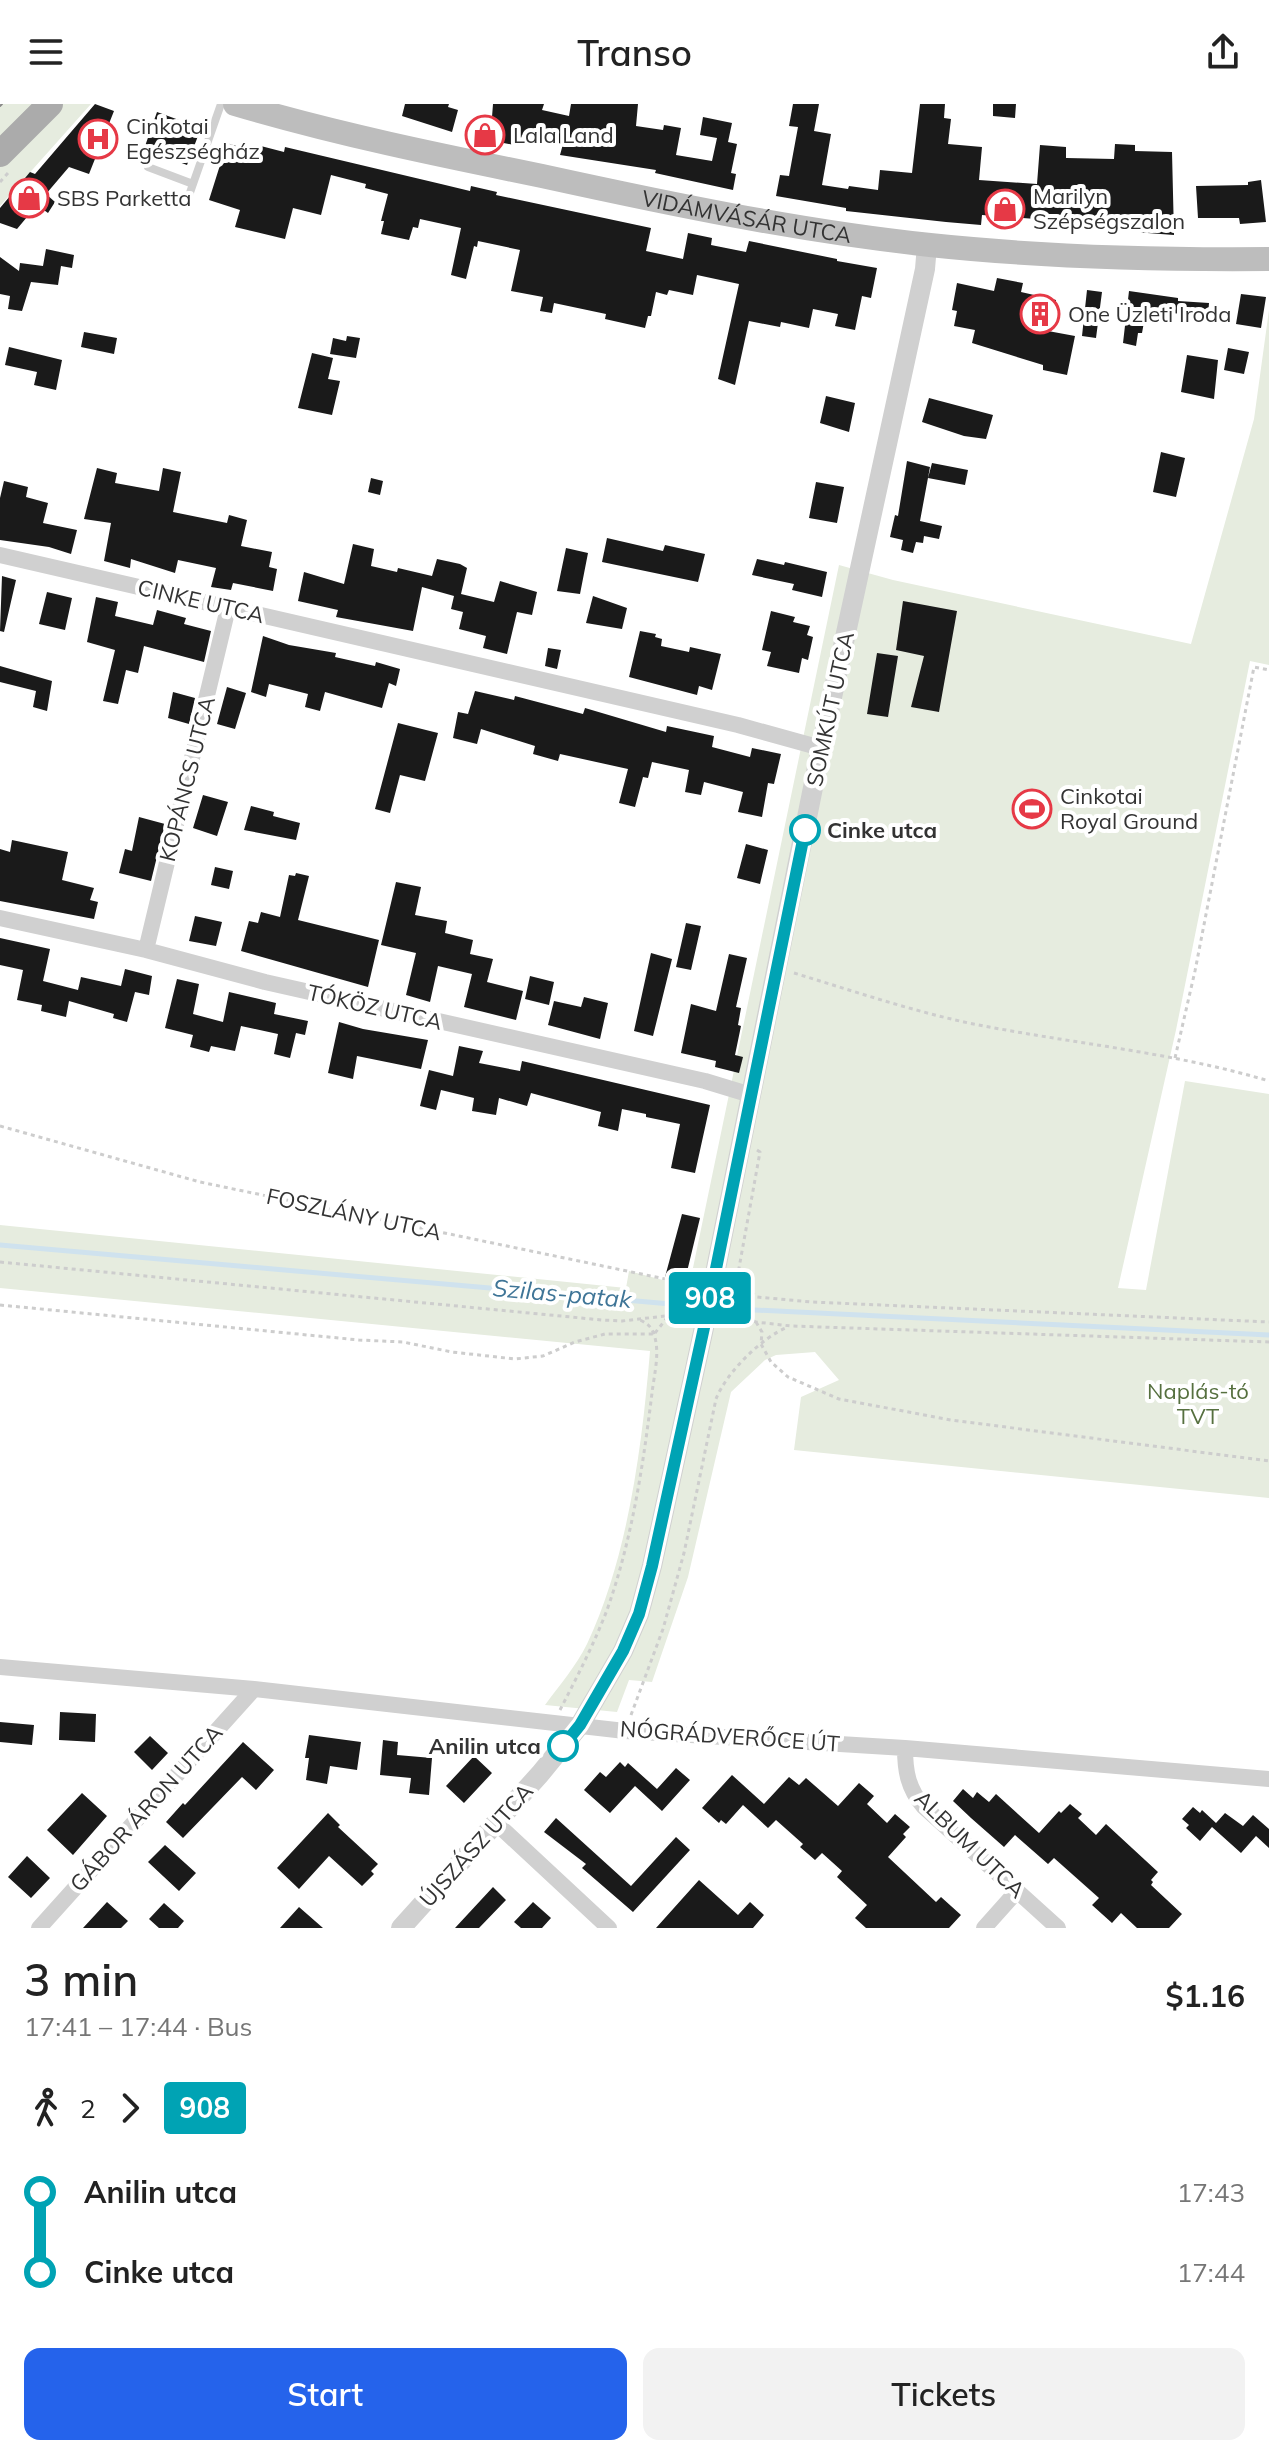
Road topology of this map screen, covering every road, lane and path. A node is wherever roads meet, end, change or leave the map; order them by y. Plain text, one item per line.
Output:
1 (50, 104) edge
2 (221, 104) edge
3 (235, 104) edge
4 (0, 154) edge
5 (148, 167) dead end
6 (193, 184) junction
7 (186, 204) dead end
8 (927, 245) junction
9 (1269, 259) edge
10 (0, 555) edge
11 (228, 608) junction
12 (1269, 670) edge
13 (821, 748) junction
14 (0, 918) edge
15 (146, 950) junction
16 (777, 968) junction
17 (1175, 1058) junction
18 (1269, 1081) edge
19 (751, 1095) junction
20 (0, 1126) edge
21 (742, 1141) junction
22 (0, 1262) edge
23 (0, 1305) edge
24 (707, 1305) junction
25 (670, 1314) junction
26 (730, 1314) dead end
27 (636, 1319) junction
28 (756, 1322) junction
29 (1269, 1322) edge
30 (791, 1326) junction
31 (655, 1334) junction
32 (1269, 1342) edge
33 (761, 1344) junction
34 (1269, 1461) edge
35 (0, 1667) edge
36 (254, 1689) junction
37 (553, 1722) junction
38 (580, 1725) junction
39 (625, 1731) junction
40 (905, 1748) junction
41 (1269, 1779) edge
42 (496, 1823) junction
43 (1017, 1891) junction
44 (39, 1928) edge
45 (401, 1928) edge
46 (609, 1928) edge
47 (984, 1928) edge
48 (1058, 1928) edge

1 - 4 main road
2 - 6 lane
3 - 8 main road, VIDÁMVÁSÁR UTCA
5 - 6 lane
6 - 7 lane
8 - 9 main road, VIDÁMVÁSÁR UTCA
8 - 13 street, SOMKÚT UTCA
10 - 11 street, CINKE UTCA
11 - 13 street, CINKE UTCA
11 - 15 street, KOPÁNCS UTCA
12 - 17 path
13 - 16 street, SOMKÚT UTCA
14 - 15 street, TÓKÖZ UTCA
15 - 19 street, TÓKÖZ UTCA
16 - 17 path
16 - 19 street, SOMKÚT UTCA
17 - 18 path
19 - 21 street, SOMKÚT UTCA
20 - 24 path, FOSZLÁNY UTCA
21 - 24 street, SOMKÚT UTCA
21 - 29 path
22 - 27 path
23 - 31 path
24 - 25 path
24 - 38 street, SOMKÚT UTCA
25 - 27 path
25 - 31 path
26 - 28 path
27 - 31 path
28 - 30 path
28 - 33 path
30 - 32 path
30 - 33 path
31 - 37 path
33 - 34 path
33 - 39 path
35 - 36 street, NÓGRÁDVERŐCE ÚT
36 - 37 street, NÓGRÁDVERŐCE ÚT
36 - 44 street, GÁBOR ÁRON UTCA
37 - 38 street, NÓGRÁDVERŐCE ÚT
38 - 39 street, NÓGRÁDVERŐCE ÚT
38 - 42 street, ÚJSZÁSZ UTCA
39 - 40 street, NÓGRÁDVERŐCE ÚT
40 - 41 street, NÓGRÁDVERŐCE ÚT
40 - 43 street, ALBUM UTCA
42 - 45 street, ÚJSZÁSZ UTCA
42 - 46 street
43 - 47 street
43 - 48 street, ALBUM UTCA

